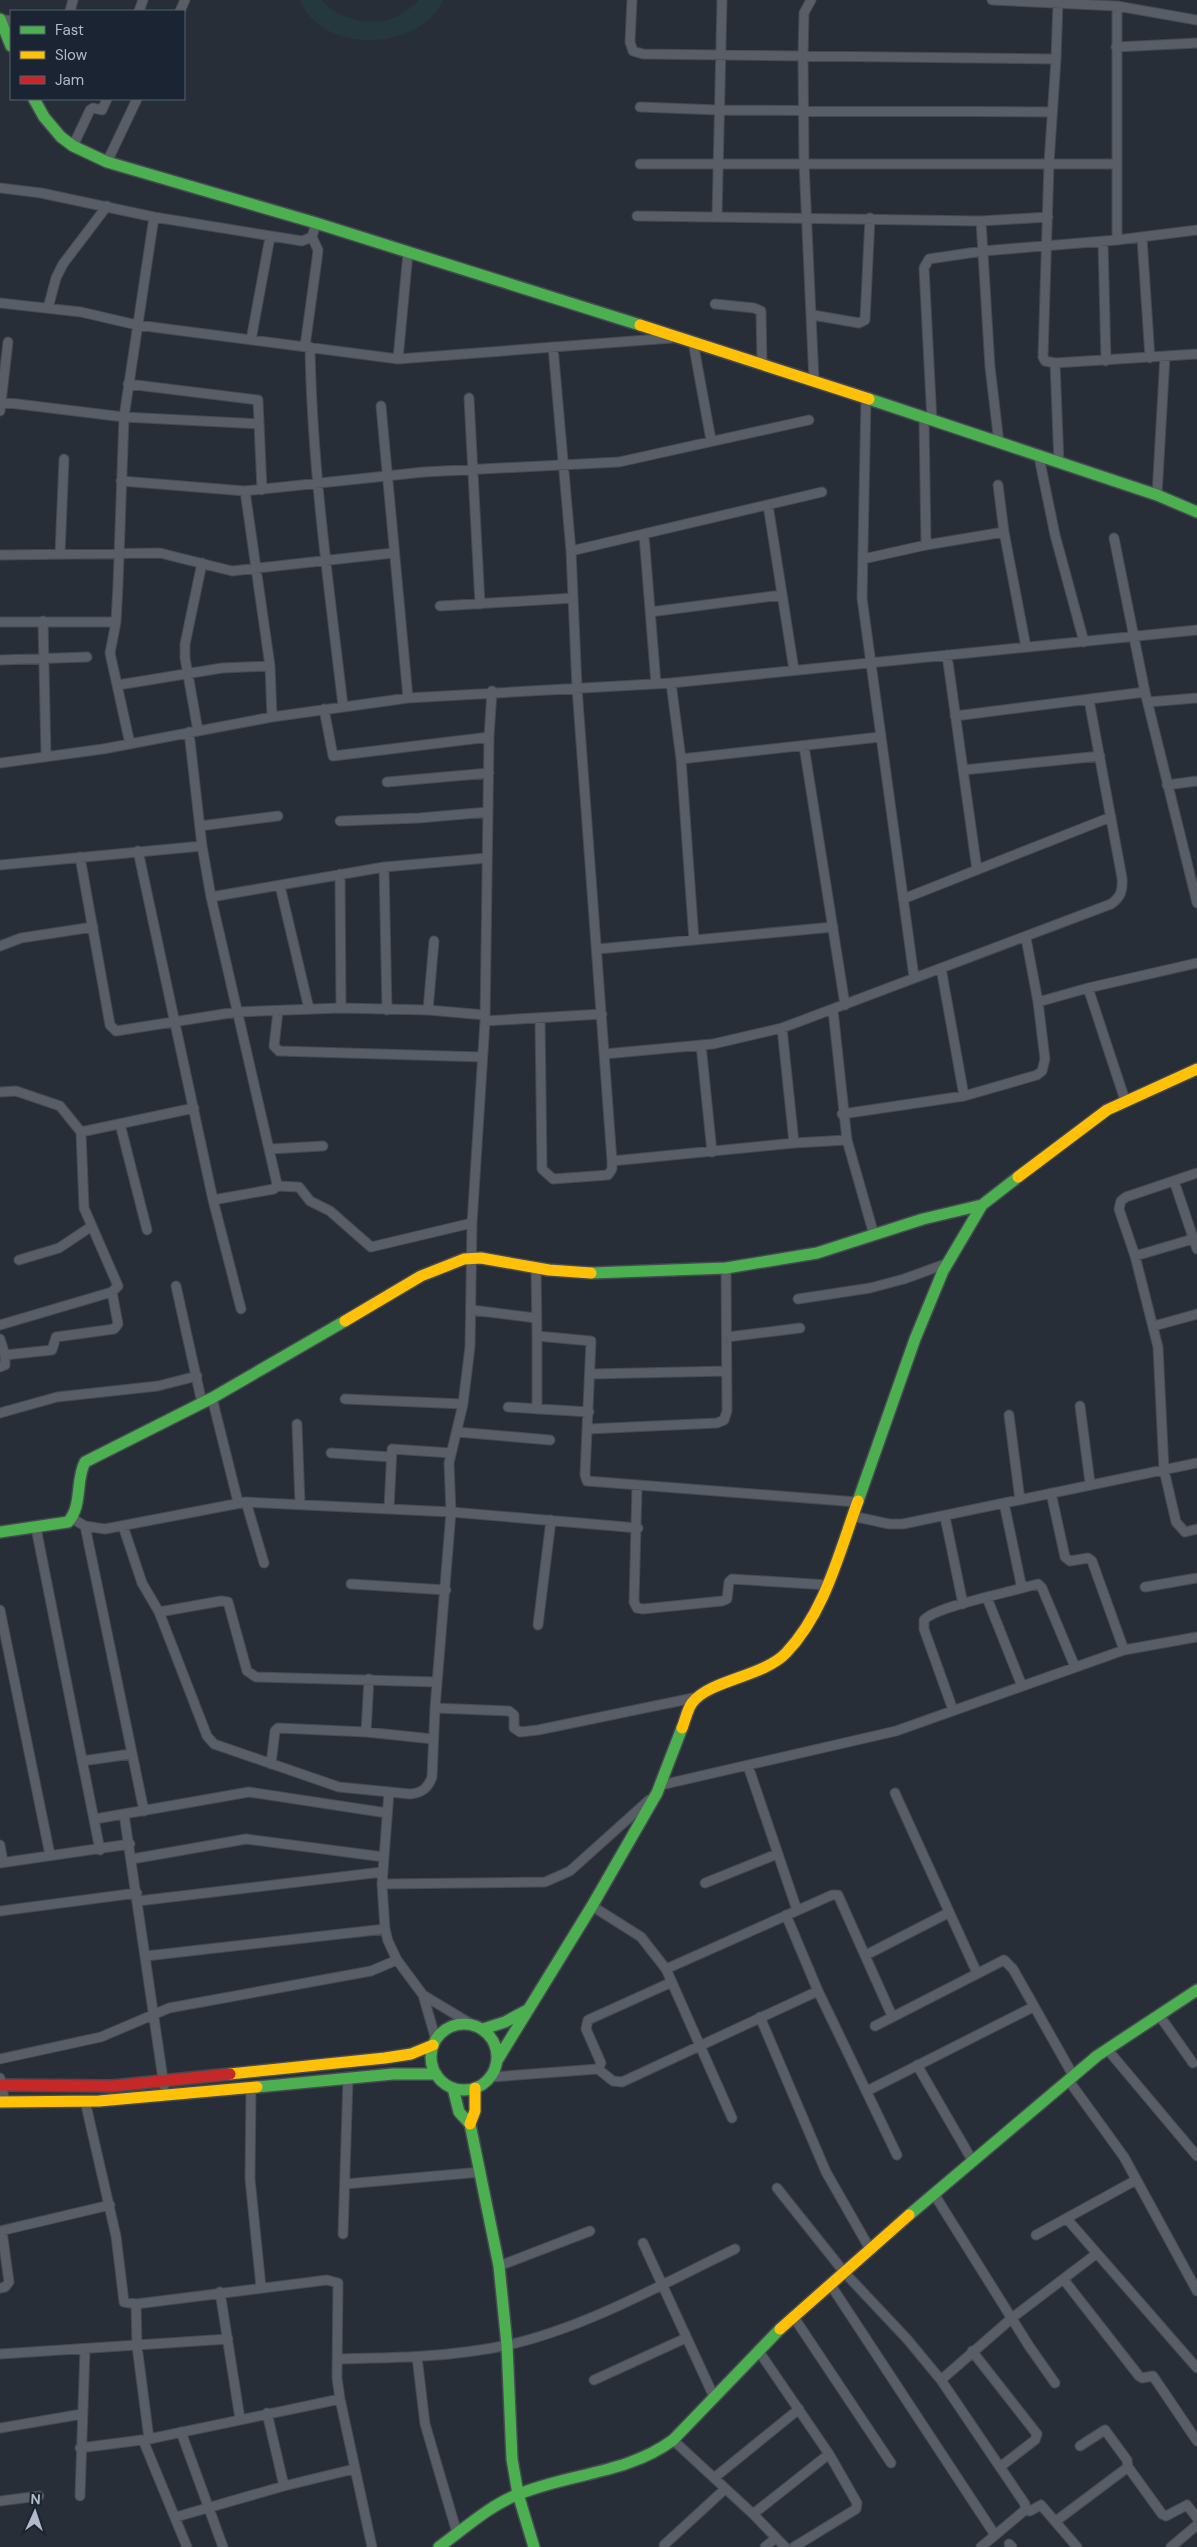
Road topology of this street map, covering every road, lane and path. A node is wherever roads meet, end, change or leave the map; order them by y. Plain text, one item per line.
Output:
1 (632, 0) edge
2 (722, 0) edge
3 (811, 0) edge
4 (992, 0) edge
5 (1058, 2) junction
6 (1117, 6) junction
7 (0, 19) edge
8 (1197, 20) edge
9 (1197, 43) edge
10 (10, 44) edge
11 (1116, 47) junction
12 (721, 56) junction
13 (802, 56) junction
14 (1056, 59) junction
15 (35, 100) edge
16 (107, 100) edge
17 (137, 100) edge
18 (640, 107) dead end
19 (719, 110) junction
20 (804, 110) junction
21 (1051, 112) junction
22 (73, 146) junction
23 (107, 162) junction
24 (717, 163) junction
25 (804, 163) junction
26 (1049, 163) junction
27 (640, 164) dead end
28 (1117, 164) junction
29 (0, 188) edge
30 (107, 206) junction
31 (154, 216) junction
32 (637, 216) dead end
33 (717, 217) junction
34 (1048, 217) junction
35 (870, 218) junction
36 (806, 219) junction
37 (981, 221) junction
38 (316, 223) junction
39 (1197, 230) edge
40 (270, 237) junction
41 (312, 237) junction
42 (1142, 238) junction
43 (1116, 240) junction
44 (1102, 242) junction
45 (1048, 246) junction
46 (983, 251) junction
47 (408, 253) junction
48 (0, 303) edge
49 (715, 304) dead end
50 (48, 308) junction
51 (813, 315) junction
52 (137, 325) junction
53 (678, 338) junction
54 (251, 340) junction
55 (8, 342) dead end
56 (693, 342) junction
57 (308, 347) junction
58 (553, 347) junction
59 (1197, 354) edge
60 (1165, 356) junction
61 (1150, 358) junction
62 (398, 359) junction
63 (1106, 361) junction
64 (1055, 363) junction
65 (762, 364) junction
66 (814, 380) junction
67 (128, 384) junction
68 (469, 398) dead end
69 (866, 398) junction
70 (380, 406) dead end
71 (1, 407) edge
72 (124, 417) junction
73 (928, 419) junction
74 (809, 420) dead end
75 (259, 424) junction
76 (711, 440) junction
77 (999, 443) junction
78 (1039, 457) junction
79 (64, 459) dead end
80 (1059, 464) junction
81 (565, 467) junction
82 (473, 470) junction
83 (387, 476) junction
84 (120, 481) junction
85 (318, 482) junction
86 (998, 485) dead end
87 (262, 490) junction
88 (246, 491) junction
89 (822, 492) dead end
90 (1156, 495) junction
91 (768, 505) junction
92 (1197, 512) edge
93 (1004, 532) junction
94 (644, 535) junction
95 (1114, 538) dead end
96 (926, 545) junction
97 (393, 552) junction
98 (572, 552) junction
99 (60, 554) junction
100 (118, 554) junction
101 (0, 556) edge
102 (862, 559) junction
103 (326, 561) junction
104 (202, 564) junction
105 (258, 570) junction
106 (782, 595) junction
107 (572, 598) junction
108 (480, 604) junction
109 (440, 606) dead end
110 (650, 612) junction
111 (43, 621) junction
112 (0, 622) edge
113 (116, 622) junction
114 (1197, 630) edge
115 (1136, 636) junction
116 (1084, 642) junction
117 (1026, 647) junction
118 (947, 655) junction
119 (87, 657) dead end
120 (46, 658) junction
121 (0, 660) edge
122 (870, 663) junction
123 (270, 666) junction
124 (794, 670) junction
125 (188, 674) junction
126 (671, 683) junction
127 (656, 684) junction
128 (118, 685) junction
129 (578, 688) junction
130 (492, 691) junction
131 (1145, 692) junction
132 (408, 698) junction
133 (1197, 698) edge
134 (1089, 700) junction
135 (1148, 702) junction
136 (343, 706) junction
137 (324, 709) junction
138 (955, 716) junction
139 (272, 717) junction
140 (193, 732) junction
141 (489, 737) junction
142 (880, 737) junction
143 (130, 744) junction
144 (804, 746) junction
145 (46, 756) junction
146 (1100, 756) junction
147 (681, 759) junction
148 (0, 763) edge
149 (963, 770) junction
150 (489, 773) junction
151 (1197, 781) edge
152 (387, 782) dead end
153 (1167, 785) junction
154 (488, 812) junction
155 (278, 816) dead end
156 (1111, 817) junction
157 (340, 821) dead end
158 (200, 826) junction
159 (202, 846) junction
160 (138, 852) junction
161 (80, 857) junction
162 (487, 858) junction
163 (0, 865) edge
164 (384, 867) junction
165 (977, 870) junction
166 (340, 874) junction
167 (280, 886) junction
168 (212, 897) junction
169 (903, 899) junction
170 (1197, 903) edge
171 (93, 927) junction
172 (833, 927) junction
173 (1026, 938) junction
174 (694, 940) junction
175 (434, 941) dead end
176 (0, 946) edge
177 (598, 949) junction
178 (1197, 963) edge
179 (940, 968) junction
180 (914, 977) junction
181 (1088, 988) junction
182 (1038, 1002) junction
183 (845, 1005) junction
184 (341, 1008) junction
185 (309, 1009) junction
186 (387, 1010) junction
187 (428, 1010) junction
188 (833, 1010) junction
189 (278, 1011) junction
190 (236, 1012) junction
191 (602, 1014) junction
192 (485, 1018) junction
193 (540, 1019) junction
194 (175, 1021) junction
195 (782, 1028) junction
196 (701, 1045) junction
197 (604, 1054) junction
198 (482, 1057) junction
199 (1197, 1069) edge
200 (0, 1092) edge
201 (964, 1096) junction
202 (1125, 1100) junction
203 (194, 1108) junction
204 (842, 1114) junction
205 (120, 1124) junction
206 (81, 1132) junction
207 (847, 1140) junction
208 (794, 1143) junction
209 (322, 1146) dead end
210 (270, 1149) junction
211 (712, 1152) junction
212 (612, 1161) junction
213 (1197, 1173) edge
214 (1174, 1181) junction
215 (277, 1186) junction
216 (213, 1200) junction
217 (982, 1205) junction
218 (472, 1223) junction
219 (92, 1226) junction
220 (147, 1230) dead end
221 (874, 1235) junction
222 (1193, 1238) junction
223 (1197, 1249) edge
224 (1135, 1256) junction
225 (471, 1258) junction
226 (19, 1260) dead end
227 (948, 1263) junction
228 (536, 1268) junction
229 (726, 1268) junction
230 (176, 1286) dead end
231 (112, 1292) junction
232 (798, 1299) dead end
233 (240, 1309) dead end
234 (472, 1310) junction
235 (1197, 1314) edge
236 (536, 1318) junction
237 (0, 1325) edge
238 (1154, 1326) junction
239 (800, 1328) dead end
240 (537, 1336) junction
241 (727, 1337) junction
242 (0, 1339) edge
243 (6, 1355) junction
244 (0, 1367) edge
245 (726, 1372) junction
246 (591, 1374) junction
247 (197, 1376) junction
248 (345, 1399) dead end
249 (207, 1401) junction
250 (463, 1404) junction
251 (1080, 1406) dead end
252 (508, 1407) dead end
253 (537, 1409) junction
254 (589, 1412) junction
255 (0, 1413) edge
256 (1010, 1415) dead end
257 (297, 1424) dead end
258 (588, 1429) junction
259 (457, 1432) junction
260 (550, 1440) dead end
261 (331, 1453) dead end
262 (451, 1453) junction
263 (391, 1457) junction
264 (1197, 1463) edge
265 (1164, 1470) junction
266 (1090, 1484) junction
267 (637, 1486) junction
268 (1051, 1493) junction
269 (1020, 1500) junction
270 (242, 1502) junction
271 (857, 1502) junction
272 (1004, 1503) junction
273 (300, 1504) junction
274 (389, 1508) junction
275 (451, 1512) junction
276 (852, 1516) junction
277 (945, 1516) junction
278 (73, 1518) junction
279 (551, 1520) junction
280 (85, 1526) junction
281 (123, 1526) junction
282 (36, 1528) junction
283 (638, 1528) junction
284 (1197, 1529) edge
285 (0, 1532) edge
286 (264, 1563) dead end
287 (1197, 1578) edge
288 (351, 1584) dead end
289 (828, 1584) junction
290 (1026, 1587) junction
291 (1145, 1587) dead end
292 (446, 1590) junction
293 (987, 1598) junction
294 (963, 1604) junction
295 (0, 1610) edge
296 (159, 1612) junction
297 (538, 1625) dead end
298 (1197, 1637) edge
299 (1124, 1650) junction
300 (1075, 1666) junction
301 (369, 1679) junction
302 (437, 1682) junction
303 (1022, 1686) junction
304 (698, 1698) junction
305 (435, 1708) junction
306 (953, 1710) junction
307 (366, 1732) junction
308 (433, 1738) junction
309 (131, 1754) junction
310 (82, 1761) junction
311 (271, 1764) junction
312 (748, 1766) junction
313 (659, 1789) junction
314 (389, 1792) junction
315 (895, 1793) dead end
316 (144, 1811) junction
317 (387, 1813) junction
318 (124, 1814) junction
319 (95, 1819) junction
320 (130, 1844) junction
321 (0, 1845) edge
322 (100, 1850) junction
323 (777, 1854) junction
324 (50, 1855) junction
325 (384, 1857) junction
326 (132, 1859) junction
327 (2, 1863) edge
328 (382, 1872) junction
329 (705, 1883) dead end
330 (382, 1884) junction
331 (138, 1897) junction
332 (592, 1906) junction
333 (797, 1910) junction
334 (0, 1911) edge
335 (948, 1913) junction
336 (786, 1915) junction
337 (385, 1929) junction
338 (866, 1954) junction
339 (146, 1956) junction
340 (397, 1960) junction
341 (666, 1969) junction
342 (977, 1973) junction
343 (672, 1982) junction
344 (818, 1990) junction
345 (1196, 1993) edge
346 (423, 1995) junction
347 (1032, 2007) junction
348 (529, 2009) junction
349 (153, 2013) junction
350 (1159, 2015) junction
351 (892, 2016) junction
352 (760, 2017) junction
353 (875, 2026) dead end
354 (478, 2027) junction
355 (434, 2043) junction
356 (699, 2045) junction
357 (1107, 2049) junction
358 (0, 2059) edge
359 (498, 2059) junction
360 (1193, 2063) dead end
361 (918, 2065) junction
362 (598, 2069) junction
363 (436, 2074) junction
364 (492, 2077) junction
365 (348, 2079) junction
366 (1072, 2079) junction
367 (163, 2081) junction
368 (1, 2083) edge
369 (251, 2088) junction
370 (453, 2088) junction
371 (475, 2088) junction
372 (867, 2091) junction
373 (165, 2096) junction
374 (85, 2101) junction
375 (2, 2102) edge
376 (732, 2118) dead end
377 (470, 2124) junction
378 (897, 2155) dead end
379 (1197, 2156) edge
380 (972, 2160) junction
381 (481, 2172) junction
382 (1136, 2180) junction
383 (345, 2184) junction
384 (777, 2188) dead end
385 (934, 2194) junction
386 (110, 2206) junction
387 (1067, 2219) junction
388 (1, 2231) edge
389 (590, 2231) dead end
390 (343, 2234) dead end
391 (1036, 2235) dead end
392 (643, 2242) dead end
393 (734, 2249) dead end
394 (870, 2249) junction
395 (1096, 2254) junction
396 (499, 2266) junction
397 (844, 2272) junction
398 (1064, 2280) junction
399 (830, 2284) junction
400 (661, 2285) junction
401 (261, 2287) junction
402 (0, 2288) edge
403 (1196, 2288) edge
404 (220, 2292) junction
405 (136, 2304) junction
406 (793, 2316) junction
407 (1012, 2318) junction
408 (686, 2338) junction
409 (228, 2339) junction
410 (507, 2345) junction
411 (137, 2346) junction
412 (85, 2348) junction
413 (758, 2350) junction
414 (972, 2351) junction
415 (0, 2354) edge
416 (416, 2357) junction
417 (338, 2360) junction
418 (1197, 2368) edge
419 (594, 2380) dead end
420 (941, 2380) junction
421 (1055, 2383) dead end
422 (714, 2397) junction
423 (340, 2399) junction
424 (799, 2409) junction
425 (267, 2413) junction
426 (82, 2414) junction
427 (240, 2419) junction
428 (0, 2428) edge
429 (181, 2432) junction
430 (146, 2440) junction
431 (673, 2440) junction
432 (1197, 2442) edge
433 (1080, 2446) dead end
434 (80, 2448) junction
435 (829, 2454) junction
436 (891, 2463) dead end
437 (1000, 2467) junction
438 (1128, 2467) junction
439 (354, 2469) junction
440 (714, 2478) junction
441 (284, 2486) junction
442 (725, 2490) junction
443 (518, 2494) junction
444 (39, 2496) dead end
445 (80, 2496) dead end
446 (0, 2501) edge
447 (208, 2507) junction
448 (1025, 2510) junction
449 (753, 2514) junction
450 (176, 2517) junction
451 (1197, 2518) edge
452 (1056, 2521) junction
453 (1197, 2525) edge
454 (457, 2533) junction
455 (995, 2535) junction
456 (776, 2538) junction
457 (664, 2545) dead end
458 (187, 2547) edge
459 (223, 2547) edge
460 (372, 2547) edge
461 (439, 2547) edge
462 (534, 2547) edge
463 (765, 2547) edge
464 (784, 2547) edge
465 (794, 2547) edge
466 (980, 2547) edge
467 (1077, 2547) edge
468 (1171, 2547) edge

1 - 12 street
2 - 12 street
3 - 13 street
4 - 5 street
5 - 6 street
5 - 14 street
6 - 8 street
6 - 11 street
7 - 10 street
9 - 11 street
11 - 28 street
12 - 13 street
12 - 19 street
13 - 14 street
13 - 20 street
14 - 21 street
15 - 22 street
16 - 22 street
17 - 23 street
18 - 19 street
19 - 20 street
19 - 24 street
20 - 21 street
20 - 25 street
21 - 26 street
22 - 23 street
23 - 38 street
24 - 25 street
24 - 27 street
24 - 33 street
25 - 26 street
25 - 36 street
26 - 28 street
26 - 34 street
28 - 43 street
29 - 30 street
30 - 31 street
30 - 50 street
31 - 40 street
31 - 52 street
32 - 33 street
33 - 36 street
34 - 37 street
34 - 45 street
35 - 36 street
35 - 37 street
35 - 51 street
36 - 51 street
37 - 46 street
38 - 41 street
38 - 47 street
39 - 42 street
40 - 41 street
40 - 54 street
41 - 57 street
42 - 43 street
42 - 61 street
43 - 44 street
44 - 45 street
44 - 63 street
45 - 46 street
45 - 64 street
46 - 73 street
46 - 77 street
47 - 53 street
47 - 62 street
48 - 50 street
49 - 65 street
50 - 52 street
51 - 66 street
52 - 54 street
52 - 67 street
53 - 56 street
53 - 58 street
54 - 57 street
55 - 71 street
56 - 65 street
56 - 76 street
57 - 62 street
57 - 85 street
58 - 62 street
58 - 81 street
59 - 60 street
60 - 61 street
60 - 90 street
61 - 63 street
63 - 64 street
64 - 80 street
65 - 66 street
66 - 69 street
67 - 72 street
67 - 75 street
68 - 82 street
69 - 73 street
69 - 102 street
70 - 83 street
71 - 72 street
72 - 75 street
72 - 84 street
73 - 77 street
73 - 96 street
74 - 76 street
75 - 87 street
76 - 81 street
77 - 78 street
78 - 80 street
78 - 116 street
79 - 99 street
80 - 90 street
81 - 82 street
81 - 98 street
82 - 83 street
82 - 108 street
83 - 85 street
83 - 97 street
84 - 88 street
84 - 100 street
85 - 87 street
85 - 103 street
86 - 93 street
87 - 88 street
88 - 105 street
89 - 91 street
90 - 92 street
91 - 94 street
91 - 106 street
93 - 96 street
93 - 117 street
94 - 98 street
94 - 110 street
95 - 115 street
96 - 102 street
97 - 103 street
97 - 132 street
98 - 107 street
99 - 100 street
99 - 101 street
100 - 104 street
100 - 113 street
102 - 122 street
103 - 105 street
103 - 136 street
104 - 105 street
104 - 125 street
105 - 123 street
106 - 110 street
106 - 124 street
107 - 108 street
107 - 129 street
108 - 109 street
110 - 127 street
111 - 112 street
111 - 113 street
111 - 120 street
113 - 128 street
114 - 115 street
115 - 116 street
115 - 131 street
116 - 117 street
117 - 118 street
118 - 122 street
118 - 138 street
119 - 120 street
120 - 121 street
120 - 145 street
122 - 124 street
122 - 142 street
123 - 125 street
123 - 139 street
124 - 126 street
125 - 128 street
125 - 140 street
126 - 127 street
126 - 147 street
127 - 129 street
128 - 143 street
129 - 130 street
129 - 177 street
130 - 132 street
130 - 141 street
131 - 134 street
131 - 135 street
132 - 136 street
133 - 135 street
134 - 138 street
134 - 146 street
135 - 153 street
136 - 137 street
137 - 139 street
137 - 141 street
138 - 149 street
139 - 140 street
140 - 143 street
140 - 158 street
141 - 150 street
142 - 144 street
142 - 169 street
143 - 145 street
144 - 147 street
144 - 172 street
145 - 148 street
146 - 149 street
146 - 156 street
147 - 174 street
149 - 165 street
150 - 152 street
150 - 154 street
151 - 153 street
153 - 170 street
154 - 157 street
154 - 162 street
155 - 158 street
156 - 165 street
156 - 173 street
158 - 159 street
159 - 160 street
159 - 168 street
160 - 161 street
160 - 194 street
161 - 163 street
161 - 171 street
162 - 164 street
162 - 192 street
164 - 166 street
164 - 186 street
165 - 169 street
166 - 167 street
166 - 184 street
167 - 168 street
167 - 185 street
168 - 190 street
169 - 180 street
171 - 176 street
171 - 194 street
172 - 174 street
172 - 183 street
173 - 179 street
173 - 182 street
174 - 177 street
175 - 187 street
177 - 191 street
178 - 181 street
179 - 180 street
179 - 201 street
180 - 183 street
181 - 182 street
181 - 202 street
182 - 201 street
183 - 188 street
184 - 185 street
184 - 186 street
185 - 189 street
186 - 187 street
187 - 192 street
188 - 195 street
188 - 204 street
189 - 190 street
189 - 198 street
190 - 194 street
190 - 210 street
191 - 193 street
191 - 197 street
192 - 193 street
192 - 198 street
193 - 212 street
194 - 203 street
195 - 196 street
195 - 208 street
196 - 197 street
196 - 211 street
197 - 212 street
198 - 218 street
199 - 202 street
200 - 206 street
201 - 204 street
202 - 217 street
203 - 205 street
203 - 216 street
204 - 207 street
205 - 206 street
205 - 220 street
206 - 219 street
207 - 208 street
207 - 221 street
208 - 211 street
209 - 210 street
210 - 215 street
211 - 212 street
213 - 214 street
214 - 222 street
214 - 224 street
215 - 216 street
215 - 218 street
216 - 233 street
217 - 221 street
217 - 227 street
218 - 225 street
219 - 226 street
219 - 231 street
221 - 229 street
222 - 223 street
222 - 224 street
224 - 238 street
225 - 228 street
225 - 234 street
225 - 249 street
227 - 232 street
227 - 271 street
228 - 229 street
228 - 236 street
229 - 241 street
230 - 247 street
231 - 237 street
231 - 243 street
234 - 236 street
234 - 250 street
235 - 238 street
236 - 240 street
238 - 265 street
239 - 241 street
240 - 246 street
240 - 253 street
241 - 245 street
242 - 243 street
243 - 244 street
245 - 246 street
245 - 258 street
246 - 254 street
247 - 249 street
247 - 255 street
248 - 250 street
249 - 270 street
249 - 278 street
250 - 259 street
251 - 266 street
252 - 253 street
253 - 254 street
254 - 258 street
256 - 269 street
257 - 273 street
258 - 267 street
259 - 260 street
259 - 262 street
261 - 263 street
262 - 263 street
262 - 275 street
263 - 274 street
264 - 265 street
265 - 266 street
265 - 284 street
266 - 268 street
267 - 271 street
267 - 283 street
268 - 269 street
268 - 299 street
269 - 272 street
270 - 273 street
270 - 281 street
270 - 286 street
271 - 276 street
272 - 277 street
272 - 290 street
273 - 274 street
274 - 275 street
275 - 279 street
275 - 292 street
276 - 277 street
276 - 289 street
277 - 294 street
278 - 280 street
278 - 282 street
279 - 283 street
279 - 297 street
280 - 281 street
280 - 309 street
281 - 296 street
282 - 285 street
282 - 310 street
283 - 289 street
287 - 291 street
288 - 292 street
289 - 304 street
290 - 293 street
290 - 300 street
292 - 302 street
293 - 294 street
293 - 303 street
294 - 306 street
295 - 324 street
296 - 301 street
296 - 311 street
298 - 299 street
299 - 300 street
300 - 303 street
301 - 302 street
301 - 307 street
302 - 305 street
303 - 306 street
304 - 305 street
304 - 313 street
305 - 308 street
306 - 312 street
307 - 308 street
307 - 311 street
308 - 314 street
309 - 310 street
309 - 316 street
310 - 319 street
311 - 314 street
312 - 313 street
312 - 323 street
313 - 330 street
313 - 332 street
314 - 317 street
315 - 335 street
316 - 317 street
316 - 318 street
317 - 325 street
318 - 319 street
318 - 320 street
319 - 322 street
320 - 322 street
320 - 326 street
321 - 327 street
322 - 324 street
323 - 329 street
323 - 333 street
324 - 327 street
325 - 326 street
325 - 328 street
326 - 331 street
328 - 330 street
328 - 331 street
330 - 337 street
331 - 334 street
331 - 339 street
332 - 341 street
332 - 348 street
333 - 336 street
333 - 338 street
335 - 338 street
335 - 342 street
336 - 341 street
336 - 344 street
337 - 339 street
337 - 340 street
338 - 351 street
339 - 349 street
340 - 346 street
340 - 349 street
341 - 343 street
342 - 347 street
342 - 351 street
343 - 356 street
343 - 362 street
344 - 352 street
344 - 372 street
345 - 350 street
346 - 354 street
346 - 355 street
347 - 361 street
347 - 366 street
348 - 354 street
348 - 359 street
349 - 358 street
349 - 367 street
350 - 357 street
350 - 360 street
351 - 353 street
352 - 356 street
352 - 394 street
354 - 355 street
354 - 359 street
355 - 363 street
355 - 367 street
356 - 362 street
356 - 376 street
357 - 366 street
357 - 379 street
359 - 364 street
361 - 372 street
361 - 380 street
362 - 364 street
363 - 365 street
363 - 370 street
364 - 371 street
365 - 369 street
365 - 383 street
366 - 380 street
366 - 382 street
367 - 368 street
367 - 373 street
368 - 375 street
369 - 373 street
369 - 401 street
370 - 371 street
370 - 377 street
371 - 377 street
372 - 378 street
373 - 374 street
374 - 375 street
374 - 386 street
377 - 381 street
380 - 385 street
381 - 383 street
381 - 396 street
382 - 387 street
382 - 403 street
383 - 390 street
384 - 397 street
385 - 394 street
385 - 407 street
386 - 388 street
386 - 405 street
387 - 391 street
387 - 395 street
388 - 402 street
389 - 396 street
392 - 400 street
393 - 400 street
394 - 397 street
395 - 398 street
395 - 418 street
396 - 410 street
397 - 399 street
397 - 420 street
398 - 407 street
398 - 432 street
399 - 406 street
399 - 455 street
400 - 408 street
400 - 410 street
401 - 404 street
401 - 417 street
404 - 405 street
404 - 409 street
405 - 411 street
406 - 413 street
406 - 436 street
407 - 414 street
407 - 421 street
408 - 419 street
408 - 422 street
409 - 411 street
409 - 427 street
410 - 416 street
410 - 443 street
411 - 412 street
411 - 430 street
412 - 415 street
412 - 426 street
413 - 422 street
413 - 424 street
414 - 420 street
414 - 437 street
416 - 417 street
416 - 454 street
417 - 423 street
420 - 437 street
422 - 431 street
423 - 425 street
423 - 439 street
424 - 435 street
424 - 440 street
425 - 427 street
425 - 441 street
426 - 428 street
426 - 434 street
427 - 429 street
429 - 430 street
429 - 447 street
430 - 434 street
430 - 450 street
431 - 440 street
431 - 443 street
433 - 438 street
434 - 445 street
435 - 449 street
435 - 465 street
437 - 448 street
438 - 451 street
438 - 452 street
439 - 441 street
439 - 460 street
440 - 442 street
441 - 447 street
442 - 449 street
442 - 457 street
443 - 454 street
443 - 462 street
444 - 446 street
447 - 450 street
447 - 459 street
448 - 452 street
448 - 455 street
449 - 456 street
450 - 458 street
452 - 467 street
453 - 468 street
454 - 461 street
455 - 466 street
456 - 463 street
456 - 464 street

